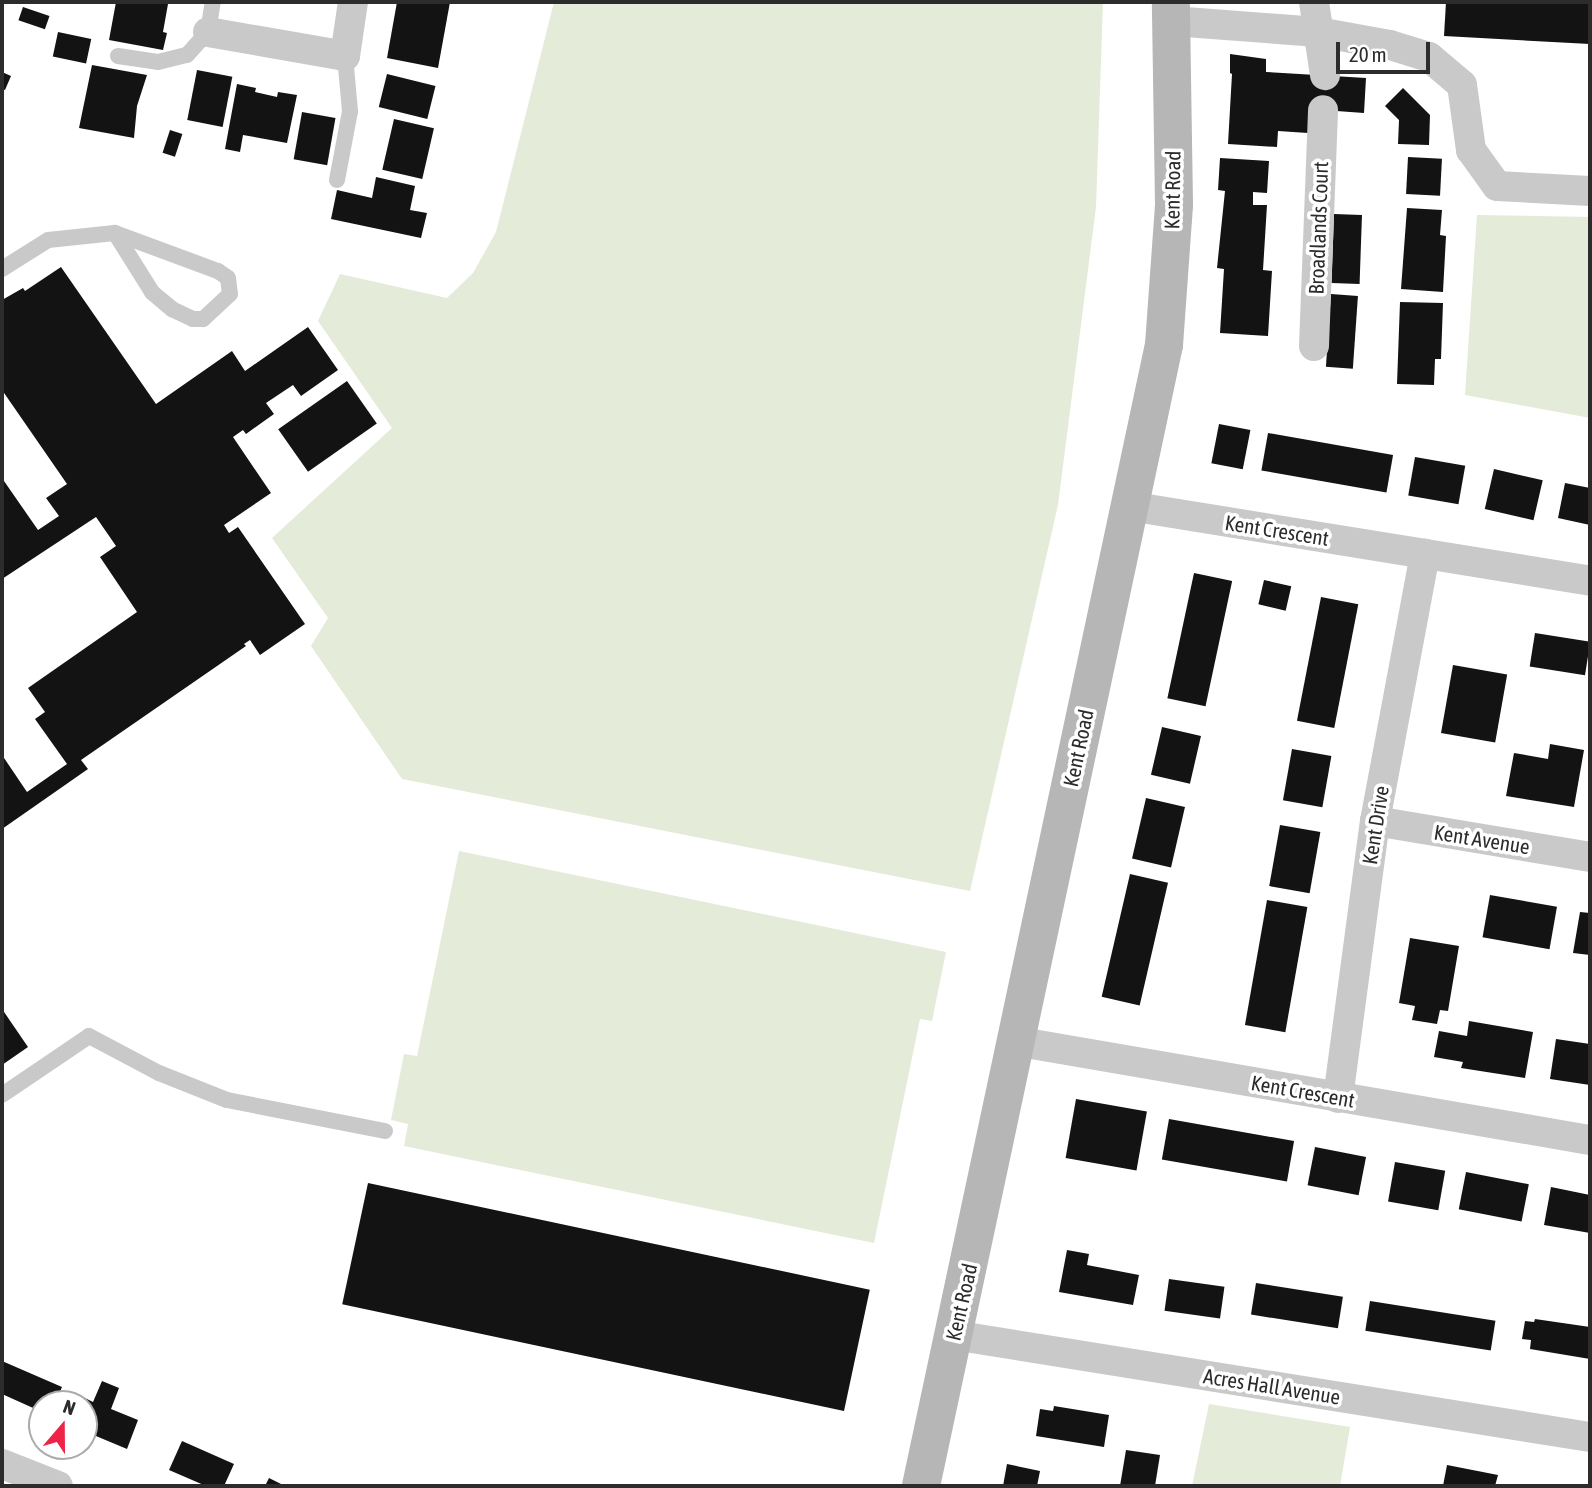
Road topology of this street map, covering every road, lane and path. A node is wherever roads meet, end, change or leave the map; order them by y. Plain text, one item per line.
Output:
1 (213, 2) edge
2 (353, 2) edge
3 (1314, 2) edge
4 (1172, 11) edge
5 (208, 32) junction
6 (1318, 32) junction
7 (118, 56) dead end
8 (345, 56) junction
9 (1325, 75) dead end
10 (1323, 110) dead end
11 (337, 180) dead end
12 (1590, 191) edge
13 (115, 233) junction
14 (2, 269) edge
15 (1314, 346) dead end
16 (1129, 506) junction
17 (1425, 554) junction
18 (1590, 581) edge
19 (1374, 821) junction
20 (1590, 857) edge
21 (1015, 1041) junction
22 (2, 1095) edge
23 (1338, 1098) junction
24 (385, 1131) dead end
25 (1590, 1140) edge
26 (953, 1335) junction
27 (1590, 1437) edge
28 (2, 1464) edge
29 (45, 1484) edge
30 (921, 1486) edge

1 - 5 lane
2 - 8 street
3 - 6 street
4 - 6 street
4 - 16 street, Kent Road
5 - 7 lane
5 - 8 street
6 - 9 street
6 - 12 street
8 - 11 lane
10 - 15 street, Broadlands Court
13 - 13 lane
13 - 14 lane
16 - 17 street, Kent Crescent
16 - 21 street, Kent Road
17 - 18 street, Kent Crescent
17 - 19 street, Kent Drive
19 - 20 street, Kent Avenue
19 - 23 street, Kent Drive
21 - 23 street, Kent Crescent
21 - 26 street, Kent Road
22 - 24 lane
23 - 25 street, Kent Crescent
26 - 27 street, Acres Hall Avenue
26 - 30 street, Kent Road
28 - 29 street

